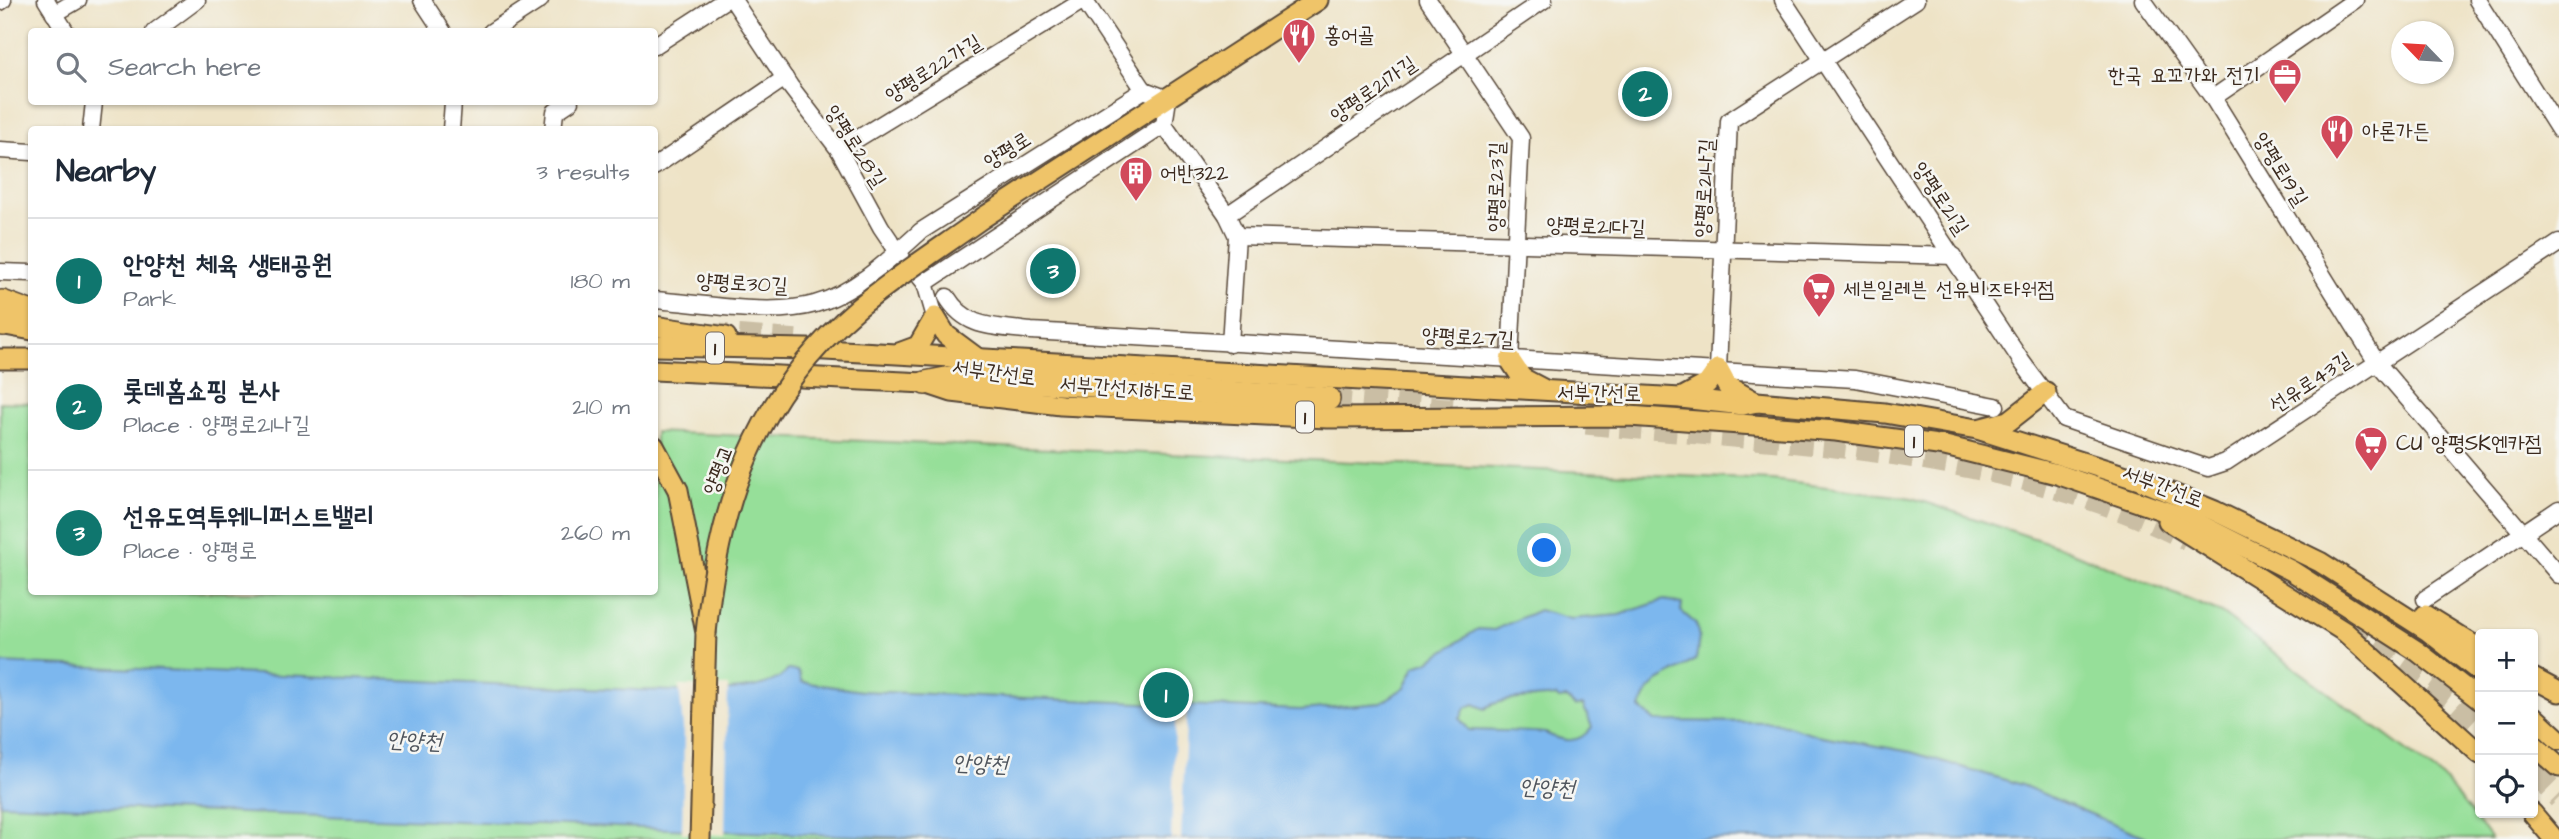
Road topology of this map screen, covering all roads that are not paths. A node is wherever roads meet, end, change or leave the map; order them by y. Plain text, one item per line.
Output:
1 (78, 0) edge
2 (197, 0) edge
3 (422, 0) edge
4 (540, 0) edge
5 (725, 0) edge
6 (733, 0) edge
7 (1084, 0) edge
8 (1318, 0) edge
9 (1428, 0) edge
10 (1544, 0) edge
11 (1783, 0) edge
12 (1916, 0) edge
13 (2143, 0) edge
14 (2355, 0) edge
15 (2477, 0) edge
16 (50, 7) edge
17 (63, 28) edge
18 (159, 28) edge
19 (440, 28) edge
20 (497, 28) edge
21 (658, 43) edge
22 (1462, 53) junction
23 (1823, 60) junction
24 (785, 78) junction
25 (1144, 90) junction
26 (2213, 98) junction
27 (1168, 99) junction
28 (94, 105) edge
29 (453, 105) edge
30 (566, 105) edge
31 (1164, 125) junction
32 (91, 126) edge
33 (451, 126) edge
34 (554, 126) edge
35 (2559, 130) edge
36 (0, 150) edge
37 (839, 150) junction
38 (28, 152) edge
39 (658, 164) edge
40 (1227, 215) junction
41 (984, 217) joint
42 (1237, 236) junction
43 (2559, 243) edge
44 (1516, 244) junction
45 (1722, 251) junction
46 (897, 253) junction
47 (1954, 256) junction
48 (0, 272) edge
49 (28, 273) edge
50 (925, 283) junction
51 (947, 297) dead end
52 (658, 300) edge
53 (1, 313) edge
54 (28, 313) edge
55 (935, 317) junction
56 (658, 327) edge
57 (1230, 344) junction
58 (658, 346) edge
59 (775, 347) junction
60 (899, 354) junction
61 (0, 359) edge
62 (28, 359) edge
63 (978, 359) junction
64 (1510, 360) junction
65 (2377, 363) junction
66 (1718, 369) junction
67 (658, 370) edge
68 (925, 383) junction
69 (1473, 386) junction
70 (1547, 391) junction
71 (2046, 392) junction
72 (1681, 398) junction
73 (1328, 399) tunnel mouth
74 (1757, 402) junction
75 (1996, 406) dead end
76 (2064, 419) joint
77 (1977, 429) junction
78 (658, 453) edge
79 (2134, 500) junction
80 (2559, 509) edge
81 (2522, 532) junction
82 (2559, 575) edge
83 (2369, 593) junction
84 (2425, 599) dead end
85 (706, 633) junction
86 (2475, 646) edge
87 (2475, 668) edge
88 (2538, 681) edge
89 (2559, 692) edge
90 (2475, 696) edge
91 (2538, 721) edge
92 (2559, 740) edge
93 (2475, 749) edge
94 (2538, 749) edge
95 (2559, 768) edge
96 (2536, 818) edge
97 (700, 839) edge
98 (2554, 839) edge

1 - 16 street
2 - 18 street
3 - 19 street
4 - 20 street
5 - 21 street
6 - 24 street, 양평로28길
7 - 25 street
7 - 37 street, 양평로22가길
8 - 27 main road, 양평로
9 - 22 street, 양평로23길
10 - 22 street, 양평로21가길
11 - 23 street, 양평로21길
12 - 23 street
13 - 26 street, 양평로19길
14 - 26 street
15 - 35 street
16 - 17 street
22 - 40 street, 양평로21가길
22 - 44 street, 양평로23길
23 - 45 street, 양평로21나길
23 - 47 street, 양평로21길
24 - 37 street, 양평로28길
24 - 39 street
25 - 27 street
25 - 46 street, 양평로
26 - 65 street, 양평로19길
27 - 31 street
27 - 41 main road, 양평로
28 - 32 street
29 - 33 street
30 - 34 street
31 - 40 street
31 - 50 street
36 - 38 street
37 - 46 street, 양평로28길
40 - 42 street
41 - 85 main road, 양평교, bridge
42 - 44 street, 양평로21다길
42 - 57 street
43 - 65 street, 선유로43길
44 - 45 street, 양평로21다길
44 - 64 street, 양평로23길
45 - 47 street, 양평로21다길
45 - 66 street, 양평로21나길
46 - 50 street, 양평로28길
46 - 52 street, 양평로30길
47 - 71 street, 양평로21길
48 - 49 street
50 - 55 street, 양평로28길
51 - 57 street, 양평로27길
53 - 54 highway
55 - 60 main road
55 - 63 main road
56 - 59 main road
57 - 64 street, 양평로27길
58 - 59 main road, 서부간선로 / 1
59 - 60 main road, 서부간선로 / 1
60 - 63 main road, 서부간선로 / 1
61 - 62 main road
63 - 69 main road, 서부간선로 / 1
64 - 66 street, 양평로27길
64 - 69 main road
64 - 70 main road
65 - 76 street, 선유로43길
65 - 81 street, 양평로19길
66 - 72 main road
66 - 74 main road
66 - 75 street, 양평로27길
67 - 68 main road, 서부간선로 / 1
68 - 73 highway, 서부간선지하도로
68 - 79 main road, 서부간선로 / 1
69 - 70 main road, 서부간선로 / 1
70 - 72 main road, 서부간선로 / 1
71 - 76 street, 양평로21길
71 - 77 main road
72 - 74 main road, 서부간선로 / 1
74 - 77 main road, 서부간선로 / 1
77 - 83 main road, 서부간선로 / 1
78 - 85 main road
79 - 90 main road, 서부간선로 / 1
79 - 93 main road
80 - 81 street
81 - 82 street, 양평로19길
81 - 84 street
83 - 86 main road
83 - 87 main road, 서부간선로 / 1
85 - 97 main road, 양평교
88 - 89 main road
91 - 92 main road
94 - 95 main road
96 - 98 main road

